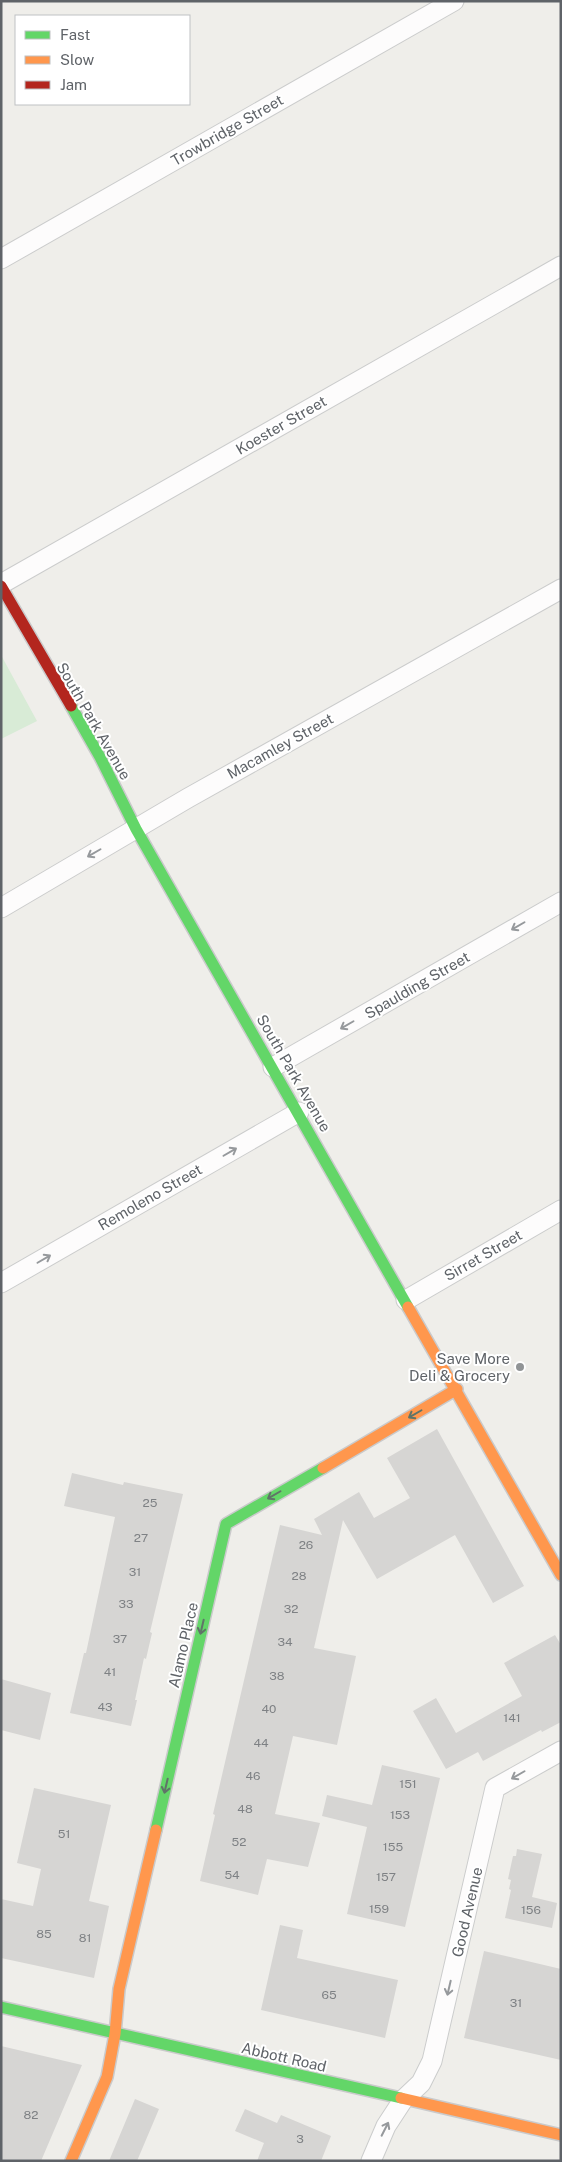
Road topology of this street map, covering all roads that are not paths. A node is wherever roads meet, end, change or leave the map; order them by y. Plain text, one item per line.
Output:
1 (454, 1) edge
2 (1, 259) edge
3 (561, 266) edge
4 (1, 585) edge
5 (561, 589) edge
6 (136, 828) junction
7 (561, 902) edge
8 (1, 908) edge
9 (273, 1067) junction
10 (299, 1112) junction
11 (561, 1210) edge
12 (1, 1283) edge
13 (406, 1300) junction
14 (457, 1389) junction
15 (561, 1575) edge
16 (561, 1751) edge
17 (1, 2007) edge
18 (115, 2034) junction
19 (403, 2100) junction
20 (561, 2135) edge
21 (71, 2161) edge
22 (371, 2161) edge

1 - 2 street, Trowbridge Street
3 - 4 street, Koester Street
4 - 6 street, South Park Avenue
5 - 6 street, Macamley Street
6 -> 8 street, Macamley Street
6 - 9 street, South Park Avenue
7 -> 9 street, Spaulding Street
9 - 10 street, South Park Avenue
12 -> 10 street, Remoleno Street
10 - 13 street, South Park Avenue
11 - 13 street, Sirret Street
13 - 14 street, South Park Avenue
14 - 15 street, South Park Avenue
14 -> 18 street, Alamo Place
16 -> 19 street, Good Avenue
17 - 18 street, Abbott Road
18 - 19 street, Abbott Road
18 - 21 street, Alamo Place
19 - 20 street, Abbott Road
22 -> 19 street, Good Avenue

